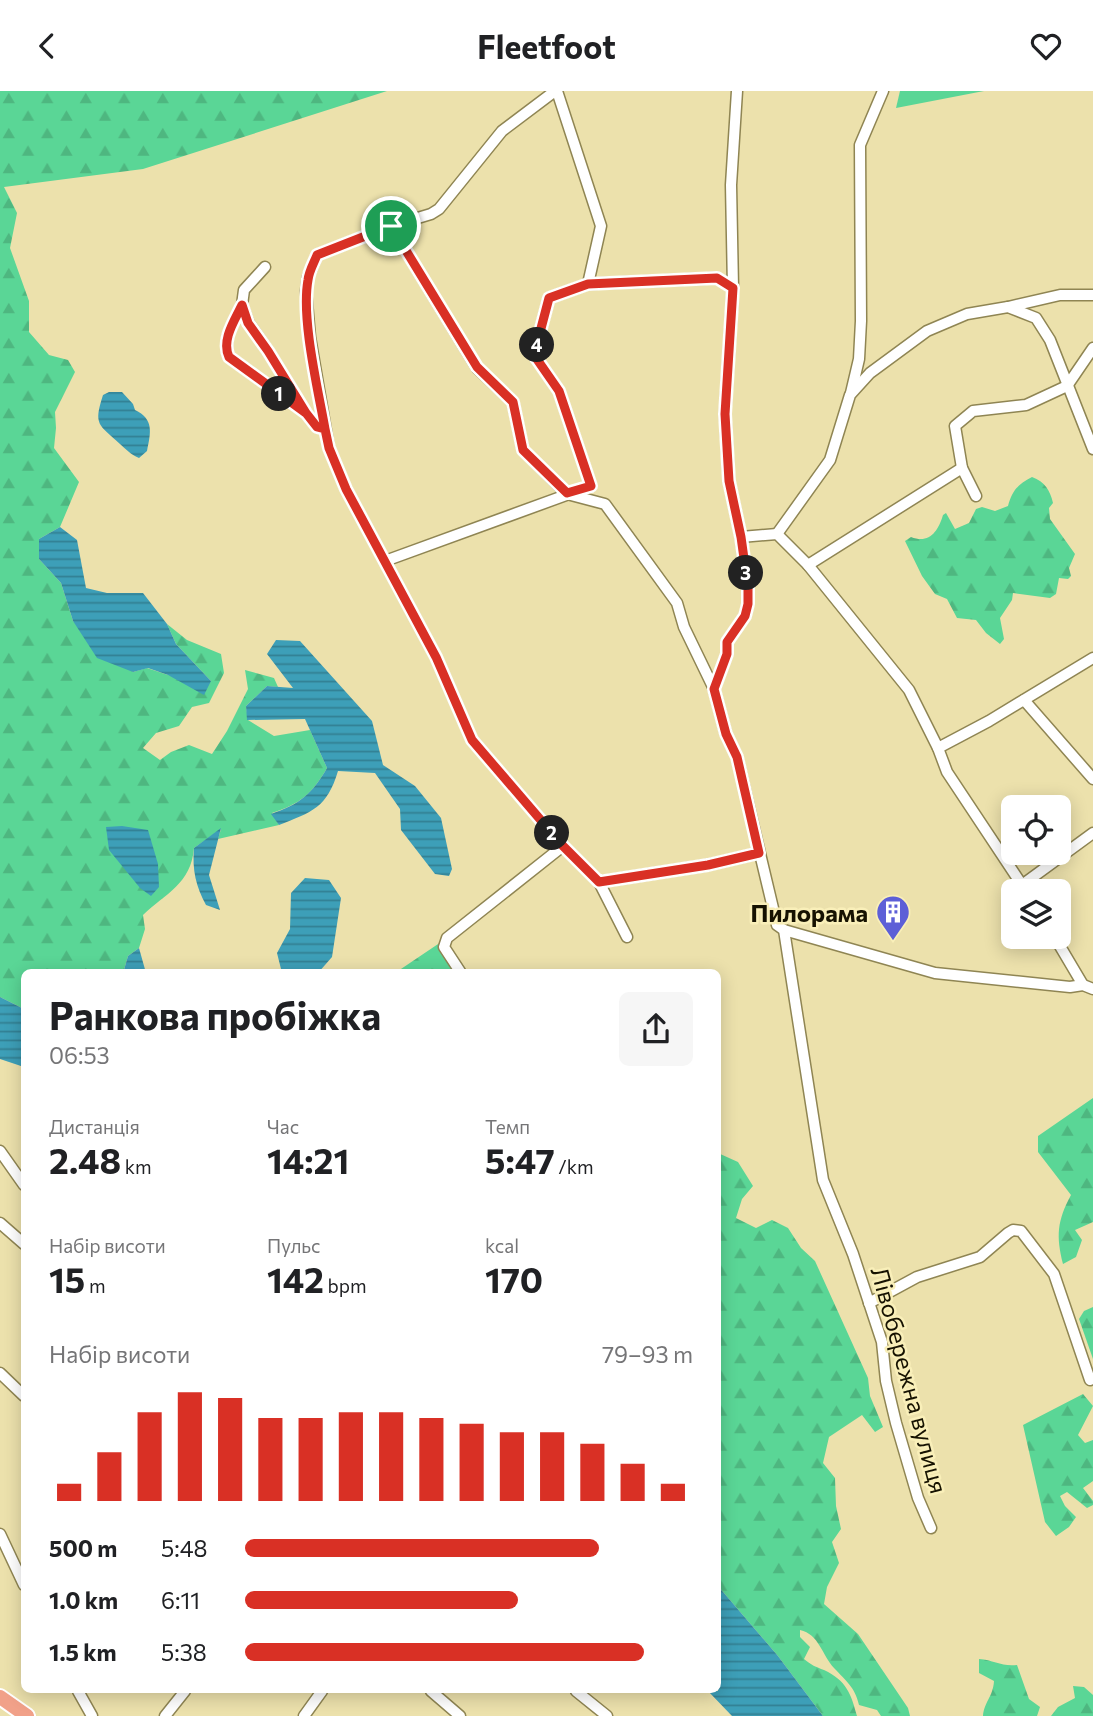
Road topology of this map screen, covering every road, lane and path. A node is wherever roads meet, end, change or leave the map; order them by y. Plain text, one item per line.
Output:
1 (556, 91) edge
2 (883, 91) edge
3 (735, 94) edge
4 (391, 226) junction
5 (265, 267) dead end
6 (588, 284) junction
7 (733, 288) junction
8 (1093, 295) edge
9 (242, 305) junction
10 (1008, 307) junction
11 (1093, 348) edge
12 (1067, 386) junction
13 (850, 395) junction
14 (306, 413) junction
15 (325, 429) junction
16 (1093, 449) edge
17 (962, 468) junction
18 (567, 493) junction
19 (976, 496) dead end
20 (777, 534) junction
21 (741, 537) junction
22 (385, 561) junction
23 (808, 565) junction
24 (1093, 658) edge
25 (714, 689) junction
26 (1024, 700) junction
27 (938, 748) junction
28 (1093, 779) edge
29 (1093, 833) edge
30 (563, 846) junction
31 (759, 853) junction
32 (1018, 879) edge
33 (1035, 879) edge
34 (599, 882) junction
35 (784, 930) junction
36 (627, 937) dead end
37 (1063, 949) edge
38 (458, 969) edge
39 (1088, 987) edge
40 (0, 1151) edge
41 (21, 1181) edge
42 (0, 1223) edge
43 (21, 1241) edge
44 (869, 1303) junction
45 (0, 1373) edge
46 (1090, 1380) dead end
47 (21, 1393) edge
48 (931, 1528) dead end
49 (0, 1534) edge
50 (20, 1566) edge
51 (79, 1693) edge
52 (183, 1693) edge
53 (321, 1693) edge
54 (433, 1693) edge
55 (578, 1693) edge
56 (0, 1697) edge
57 (27, 1716) edge
58 (92, 1716) edge
59 (165, 1716) edge
60 (304, 1716) edge
61 (460, 1716) edge
62 (607, 1716) edge

1 - 4 street
1 - 6 street
2 - 13 street
3 - 7 street
4 - 15 street
4 - 18 street
5 - 9 street
6 - 7 street
6 - 18 street
7 - 21 street
8 - 10 street
9 - 14 street
9 - 14 street
10 - 12 street
10 - 13 street
11 - 12 street
12 - 16 street
12 - 17 street
13 - 20 street
14 - 15 street
15 - 22 street
17 - 19 street
17 - 23 street
18 - 22 street
18 - 25 street, Лівобережна вулиця
20 - 21 street
20 - 23 street
21 - 25 street
22 - 30 street
23 - 27 street
24 - 26 street
25 - 31 street, Лівобережна вулиця
26 - 27 street
26 - 28 street
27 - 32 street
29 - 33 street
30 - 34 street
30 - 38 street
31 - 34 street
31 - 35 street, Лівобережна вулиця
34 - 36 street
35 - 39 street
35 - 44 street, Лівобережна вулиця
37 - 39 street
40 - 41 street
42 - 43 street
44 - 46 street
44 - 48 street, Лівобережна вулиця
45 - 47 street
49 - 50 street
51 - 58 street
52 - 59 street
53 - 60 street
54 - 61 street
55 - 62 street
56 - 57 highway

